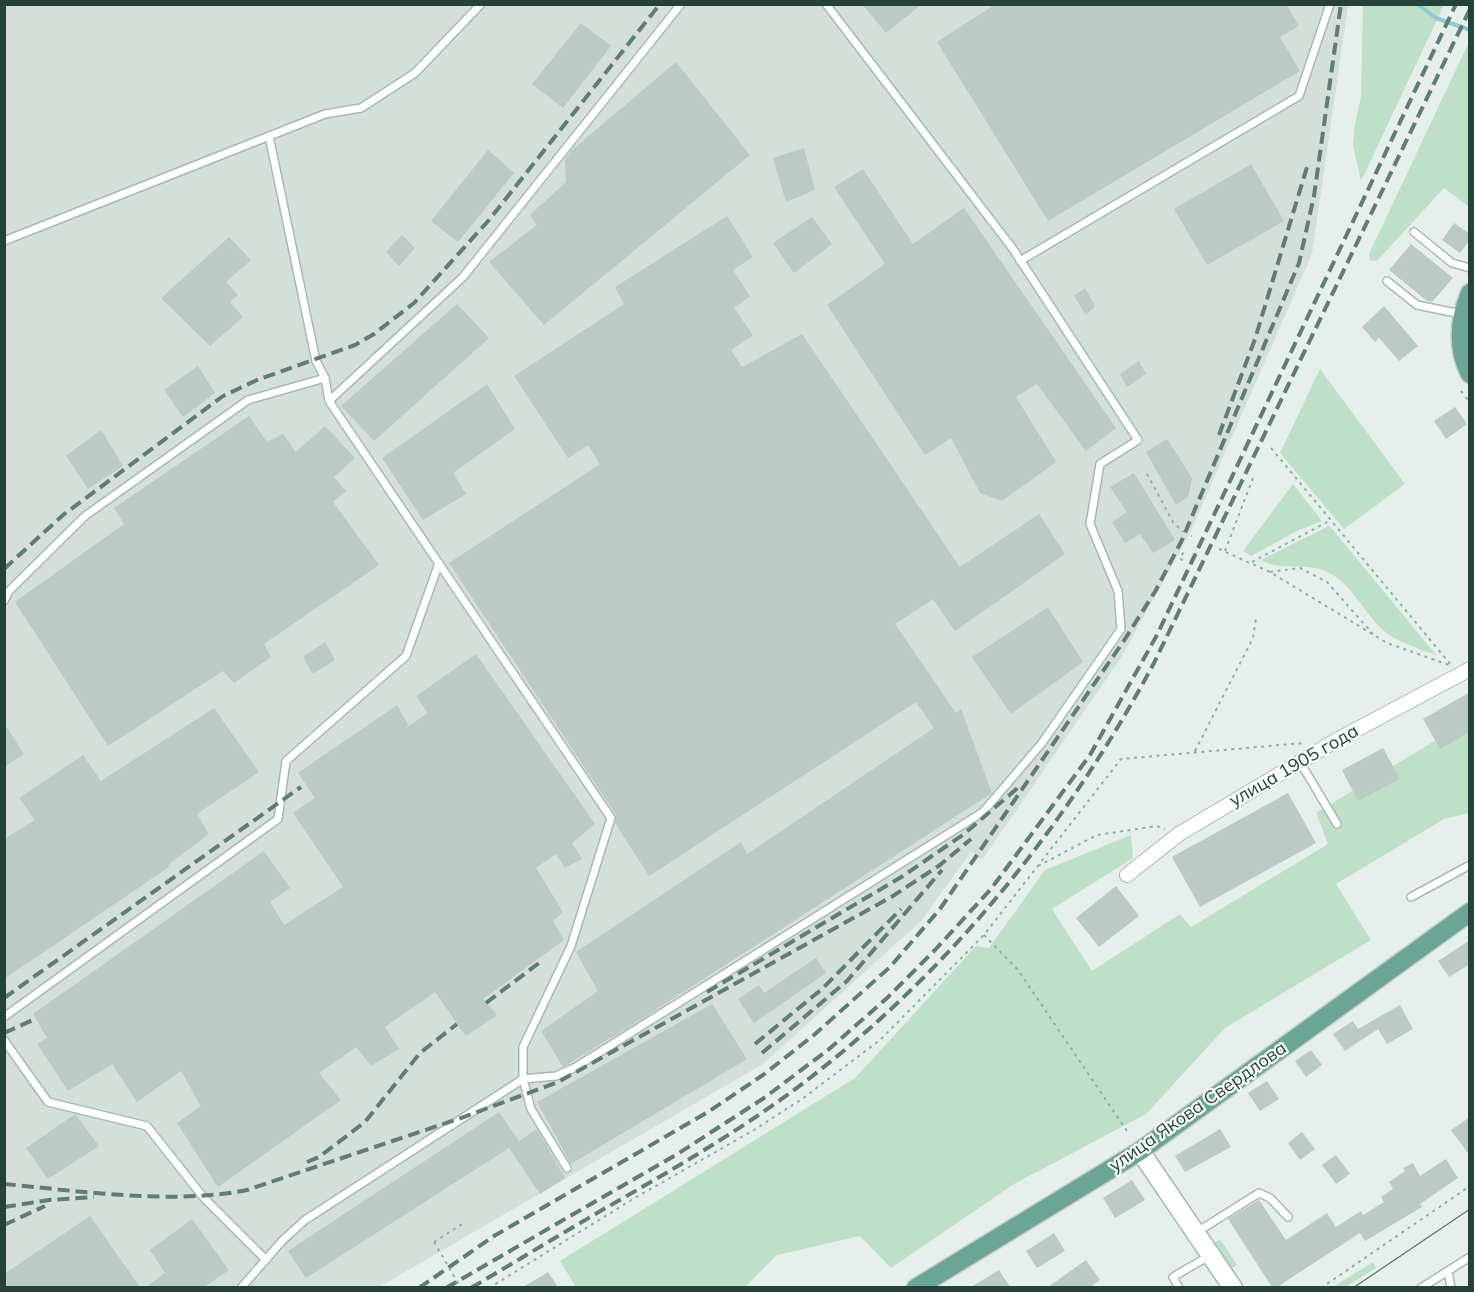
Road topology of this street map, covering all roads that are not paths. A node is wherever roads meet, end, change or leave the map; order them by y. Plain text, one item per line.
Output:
1 (481, 4) edge
2 (681, 4) edge
3 (826, 4) edge
4 (1330, 4) edge
5 (269, 136) junction
6 (1414, 232) dead end
7 (4, 242) edge
8 (1020, 261) junction
9 (1470, 268) edge
10 (1388, 281) dead end
11 (1466, 304) edge
12 (1470, 374) edge
13 (325, 378) junction
14 (328, 401) junction
15 (439, 563) junction
16 (4, 601) edge
17 (1470, 669) edge
18 (1300, 762) junction
19 (1337, 824) dead end
20 (1470, 865) edge
21 (1127, 875) dead end
22 (1411, 897) dead end
23 (1470, 912) edge
24 (4, 1017) edge
25 (4, 1040) edge
26 (523, 1078) junction
27 (1140, 1151) junction
28 (567, 1168) dead end
29 (1288, 1217) dead end
30 (1195, 1233) junction
31 (1210, 1255) junction
32 (1470, 1257) edge
33 (266, 1260) junction
34 (1448, 1271) junction
35 (241, 1287) edge
36 (916, 1287) edge
37 (1179, 1287) edge
38 (1233, 1287) edge
39 (1421, 1287) edge
40 (1451, 1287) edge

1 - 5 lane
2 - 14 lane
3 - 8 lane
4 - 8 lane
5 - 7 lane
5 - 13 lane
6 - 9 lane
8 - 26 lane
10 - 11 lane
11 - 12 main road
13 - 14 lane
13 - 16 lane
14 - 15 lane
15 - 24 lane
15 - 26 lane
17 - 18 street, улица 1905 года
18 - 19 lane
18 - 21 street, улица 1905 года
20 - 22 lane
23 - 27 main road, улица Якова Свердлова
25 - 33 lane
26 - 28 lane
26 - 33 lane
27 - 30 street
27 - 36 main road, улица Якова Свердлова
29 - 30 lane
30 - 31 street
31 - 37 lane
31 - 38 street
32 - 34 lane
33 - 35 lane
34 - 39 lane
34 - 40 lane

